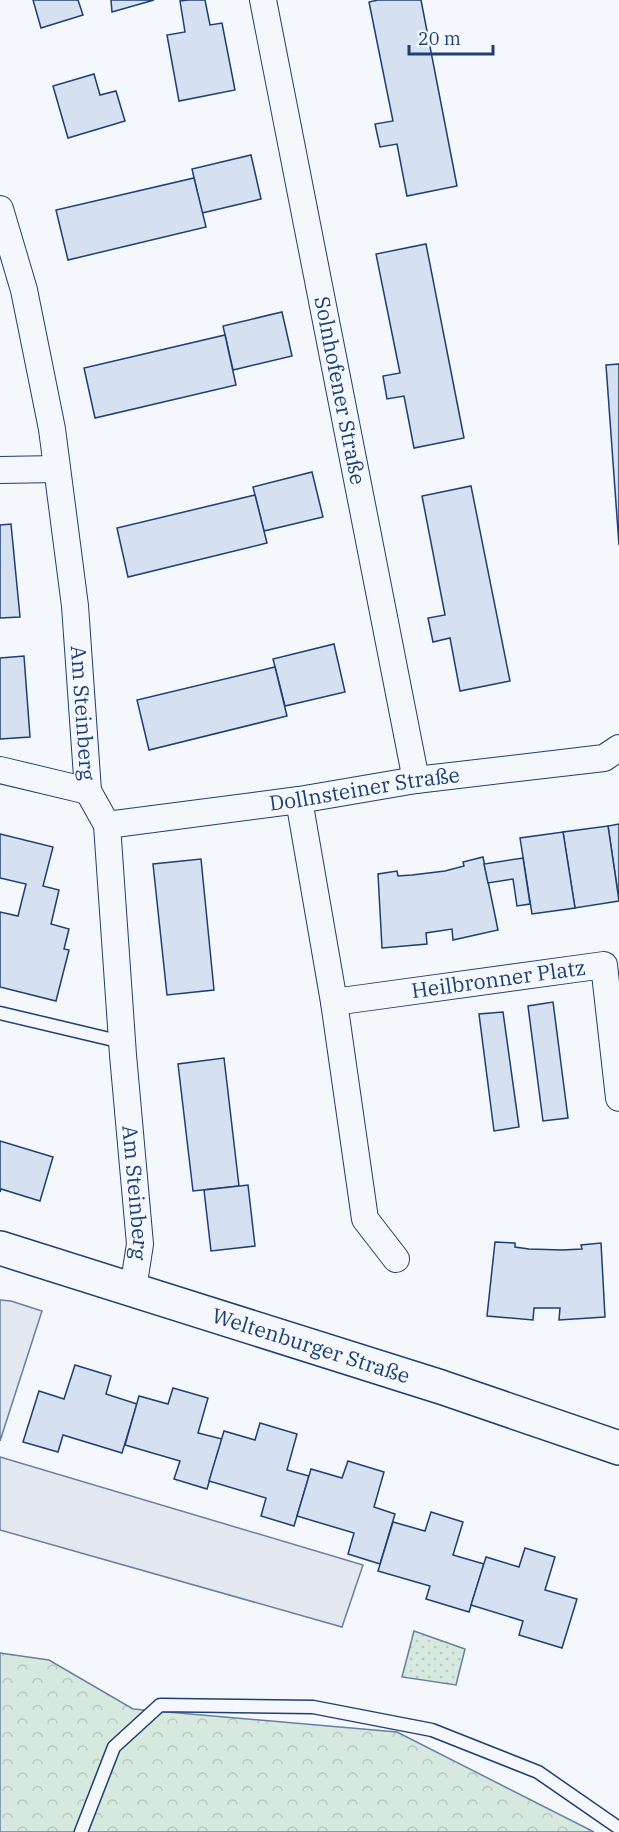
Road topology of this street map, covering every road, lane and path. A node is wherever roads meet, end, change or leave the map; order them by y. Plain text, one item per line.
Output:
1 (263, 0) edge
2 (0, 209) edge
3 (57, 469) junction
4 (0, 470) edge
5 (619, 748) edge
6 (0, 770) edge
7 (416, 780) junction
8 (88, 791) junction
9 (299, 800) junction
10 (107, 825) junction
11 (334, 1002) junction
12 (0, 1013) edge
13 (122, 1042) junction
14 (619, 1098) edge
15 (0, 1248) edge
16 (396, 1259) dead end
17 (133, 1289) junction
18 (619, 1448) edge
19 (619, 1828) edge
20 (81, 1832) edge

1 - 7 street, Solnhofener Straße
2 - 3 street, Am Steinberg
3 - 4 street
3 - 8 street, Am Steinberg
5 - 7 street, Dollnsteiner Straße
6 - 8 street
7 - 9 street, Dollnsteiner Straße
8 - 10 street, Am Steinberg
9 - 10 street, Dollnsteiner Straße
9 - 11 street
10 - 13 street, Am Steinberg
11 - 14 street, Heilbronner Platz
11 - 16 street
12 - 13 lane
13 - 17 street, Am Steinberg
15 - 17 street, Weltenburger Straße
17 - 18 street, Weltenburger Straße
19 - 20 lane

